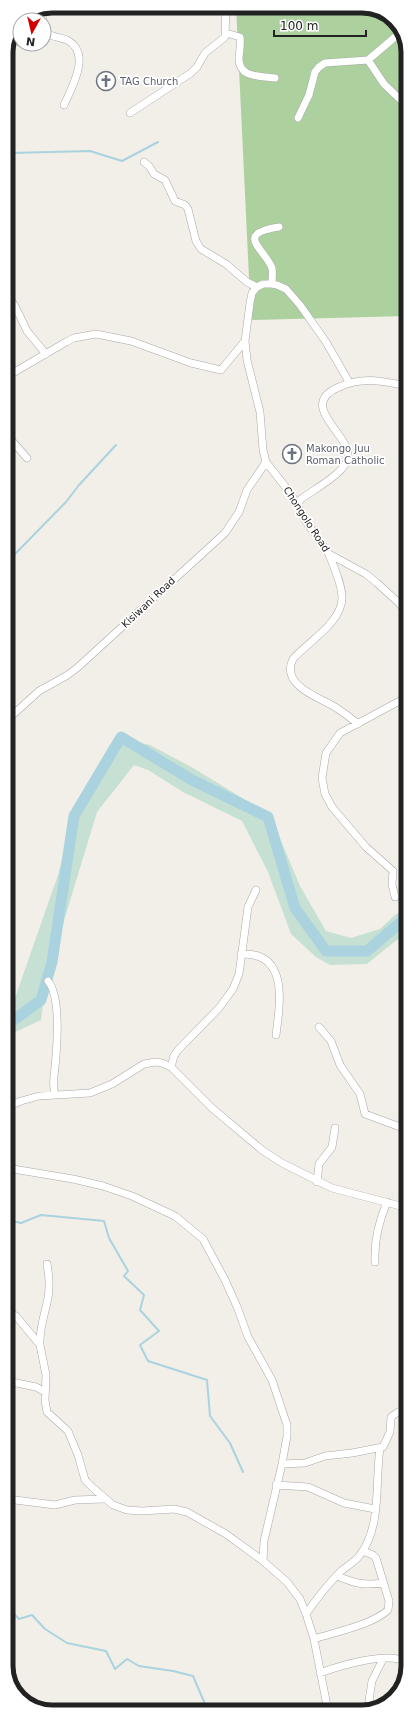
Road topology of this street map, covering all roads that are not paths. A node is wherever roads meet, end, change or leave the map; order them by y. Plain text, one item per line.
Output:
1 (226, 13) edge
2 (226, 33) junction
3 (397, 35) edge
4 (52, 36) edge
5 (368, 60) junction
6 (275, 78) dead end
7 (401, 100) edge
8 (64, 105) dead end
9 (130, 113) dead end
10 (298, 118) dead end
11 (144, 162) dead end
12 (279, 227) dead end
13 (272, 284) junction
14 (257, 287) junction
15 (13, 303) edge
16 (245, 341) junction
17 (46, 354) junction
18 (13, 373) edge
19 (349, 382) junction
20 (401, 385) edge
21 (13, 442) edge
22 (27, 458) dead end
23 (266, 462) junction
24 (297, 504) junction
25 (329, 554) junction
26 (401, 607) edge
27 (401, 701) edge
28 (13, 715) edge
29 (358, 724) junction
30 (256, 890) dead end
31 (394, 897) dead end
32 (241, 954) junction
33 (48, 981) dead end
34 (319, 1027) dead end
35 (276, 1035) dead end
36 (171, 1067) junction
37 (55, 1094) junction
38 (13, 1104) edge
39 (401, 1127) edge
40 (335, 1128) dead end
41 (13, 1169) edge
42 (317, 1182) junction
43 (387, 1202) junction
44 (401, 1206) edge
45 (375, 1262) dead end
46 (47, 1264) dead end
47 (13, 1315) edge
48 (40, 1345) junction
49 (13, 1382) edge
50 (45, 1392) junction
51 (398, 1412) dead end
52 (380, 1448) junction
53 (282, 1464) junction
54 (276, 1485) junction
55 (104, 1499) junction
56 (13, 1500) edge
57 (375, 1509) junction
58 (363, 1551) junction
59 (263, 1561) junction
60 (336, 1576) junction
61 (383, 1583) junction
62 (306, 1614) junction
63 (314, 1639) junction
64 (382, 1659) junction
65 (401, 1661) edge
66 (320, 1673) junction
67 (371, 1704) edge
68 (327, 1705) edge

1 - 2 street
2 - 6 street
2 - 9 street
3 - 5 street
4 - 8 street
5 - 7 street
5 - 10 street
11 - 14 street
12 - 13 street
13 - 14 street
13 - 19 street
14 - 16 street
15 - 17 street
16 - 17 street
16 - 23 street
17 - 18 street
19 - 20 street
19 - 24 street
21 - 22 street
23 - 24 street, Chongolo Road
23 - 28 street, Kisiwani Road
24 - 25 street, Chongolo Road
25 - 26 street, Chongolo Road
25 - 29 street
27 - 29 street
29 - 31 street
30 - 32 street
32 - 35 street
32 - 36 street
33 - 37 street
34 - 39 street
36 - 37 street
36 - 42 street
37 - 38 street
40 - 42 street
41 - 53 street
42 - 43 street
43 - 44 street
43 - 45 street
46 - 48 street
47 - 48 street
48 - 50 street
49 - 50 street
50 - 55 street
51 - 52 street
52 - 53 street
52 - 57 street
53 - 54 street
54 - 57 street
54 - 59 street
55 - 56 street
55 - 59 street
57 - 58 street
58 - 60 street
58 - 61 street
59 - 62 street
60 - 61 street
60 - 62 street
61 - 63 street
62 - 63 street
63 - 66 street
64 - 65 street
64 - 66 street
64 - 67 street
66 - 68 street

